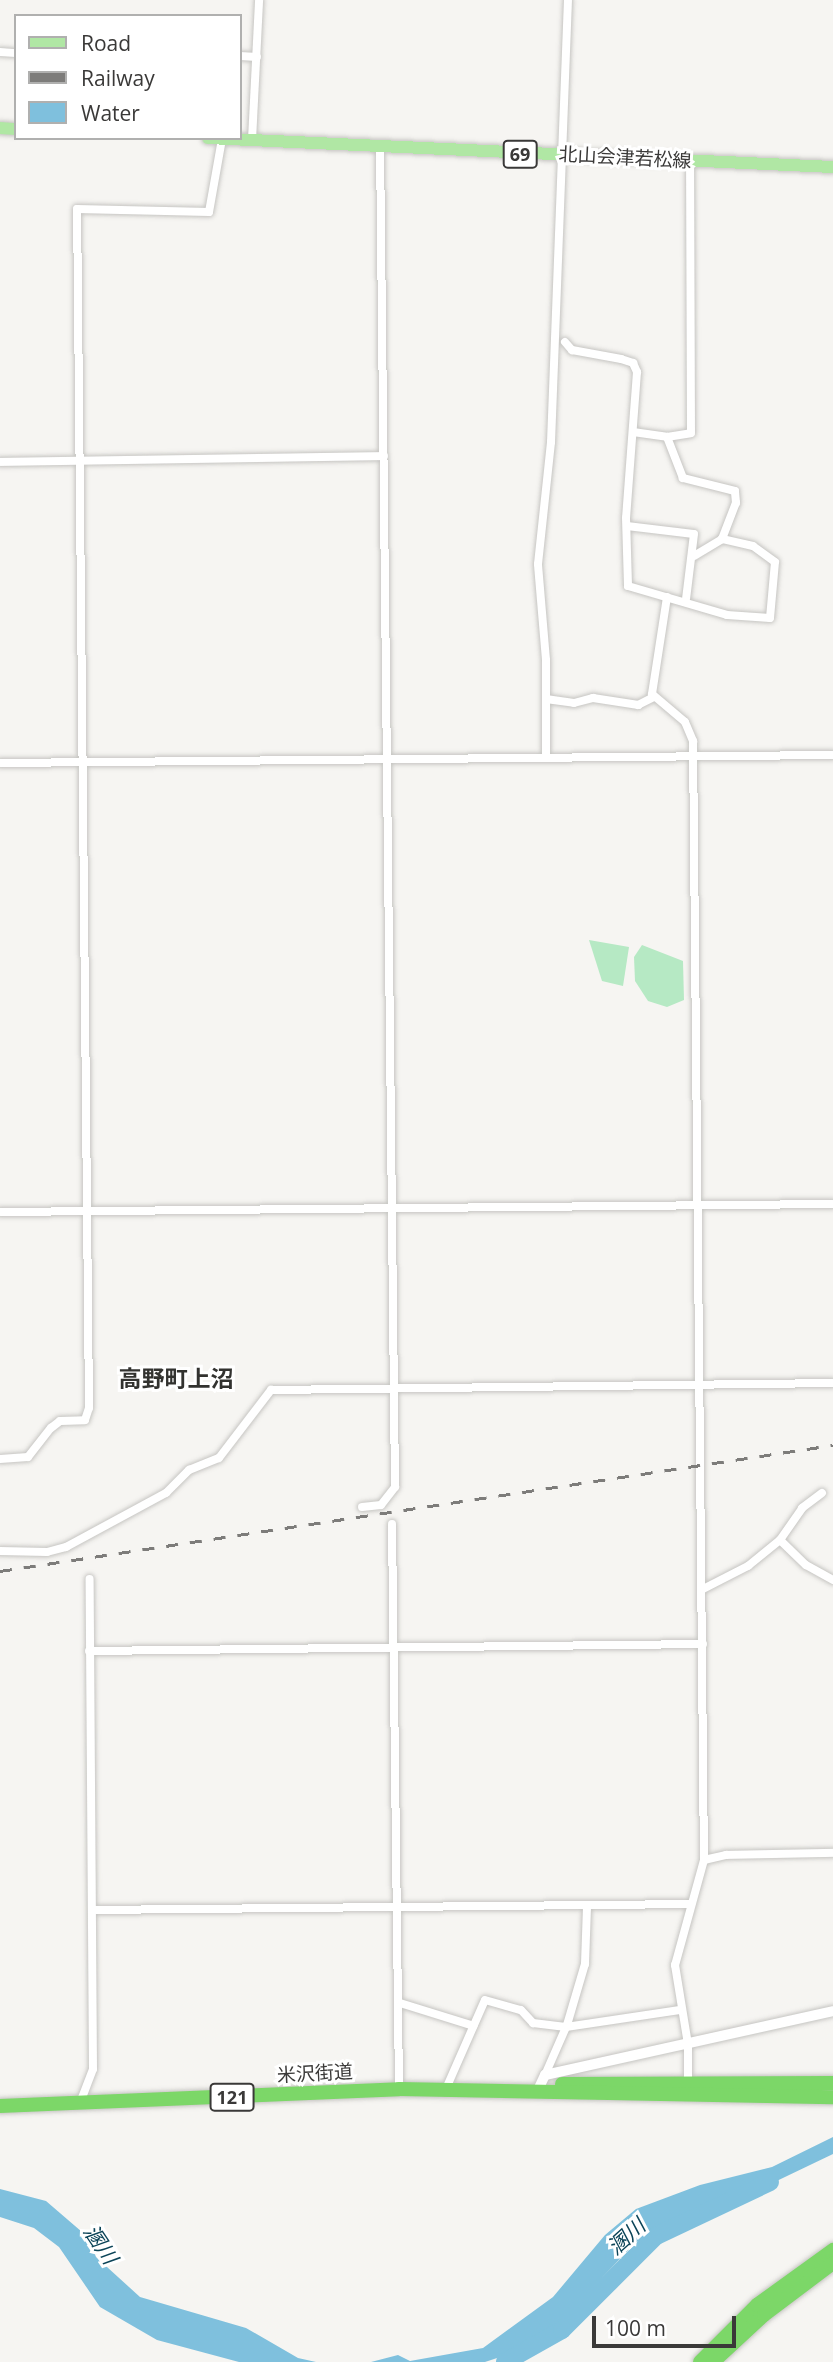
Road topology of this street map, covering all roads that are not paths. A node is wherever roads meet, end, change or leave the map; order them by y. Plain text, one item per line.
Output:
1 (259, 0) edge
2 (568, 0) edge
3 (242, 56) edge
4 (257, 57) junction
5 (222, 140) edge
6 (242, 140) edge
7 (252, 140) junction
8 (380, 146) junction
9 (562, 155) junction
10 (690, 162) junction
11 (833, 167) edge
12 (565, 342) dead end
13 (632, 432) junction
14 (667, 437) junction
15 (384, 456) junction
16 (81, 461) junction
17 (0, 462) edge
18 (627, 526) junction
19 (722, 539) junction
20 (694, 556) junction
21 (667, 597) junction
22 (686, 599) junction
23 (654, 697) junction
24 (546, 699) junction
25 (833, 755) edge
26 (692, 757) junction
27 (546, 758) junction
28 (386, 761) junction
29 (82, 762) junction
30 (0, 763) edge
31 (833, 1204) edge
32 (698, 1206) junction
33 (391, 1208) junction
34 (0, 1212) edge
35 (85, 1212) junction
36 (833, 1383) edge
37 (701, 1385) junction
38 (392, 1389) junction
39 (0, 1458) edge
40 (822, 1493) dead end
41 (362, 1507) dead end
42 (392, 1524) dead end
43 (780, 1540) junction
44 (0, 1551) edge
45 (90, 1579) dead end
46 (833, 1580) edge
47 (702, 1589) junction
48 (703, 1644) junction
49 (394, 1647) junction
50 (89, 1651) junction
51 (833, 1853) edge
52 (704, 1860) junction
53 (691, 1904) junction
54 (587, 1906) junction
55 (399, 1908) junction
56 (92, 1910) junction
57 (400, 2003) junction
58 (680, 2010) junction
59 (833, 2011) edge
60 (474, 2026) junction
61 (566, 2027) junction
62 (688, 2044) junction
63 (833, 2083) edge
64 (541, 2084) junction
65 (688, 2087) junction
66 (399, 2090) junction
67 (445, 2091) junction
68 (833, 2097) edge
69 (80, 2103) junction
70 (0, 2106) edge
71 (833, 2250) edge
72 (833, 2263) edge
73 (700, 2362) edge
74 (713, 2362) edge

1 - 4 street
2 - 9 street
3 - 4 street
4 - 7 street
5 - 16 street
6 - 7 main road, 北山会津若松線 / 69
7 - 8 main road, 北山会津若松線 / 69
8 - 9 main road, 北山会津若松線 / 69
8 - 15 street
9 - 10 main road, 北山会津若松線 / 69
9 - 24 street
10 - 11 main road, 北山会津若松線 / 69
10 - 14 street
12 - 13 street
13 - 14 street
13 - 18 street
14 - 19 street
15 - 16 street
15 - 28 street
16 - 17 street
16 - 29 street
18 - 20 street
18 - 21 street
19 - 20 street
19 - 22 street
20 - 22 street
21 - 22 street
21 - 23 street
23 - 24 street
23 - 26 street
24 - 27 street
25 - 26 street
26 - 27 street
26 - 32 street
27 - 28 street
28 - 29 street
28 - 33 street
29 - 30 street
29 - 35 street
31 - 32 street
32 - 33 street
32 - 37 street
33 - 35 street
33 - 38 street
34 - 35 street
35 - 39 street
36 - 37 street
37 - 38 street
37 - 47 street
38 - 41 street
38 - 44 street
40 - 43 street
42 - 49 street
43 - 46 street
43 - 47 street
45 - 50 street
47 - 48 street
48 - 49 street
48 - 52 street
49 - 50 street
49 - 55 street
50 - 56 street
51 - 52 street
52 - 53 street
53 - 54 street
53 - 58 street
54 - 55 street
54 - 61 street
55 - 56 street
55 - 57 street
56 - 69 street
57 - 60 street
57 - 66 street
58 - 61 street
58 - 62 street
59 - 62 street
60 - 61 street
60 - 67 street
61 - 64 street
62 - 64 street
62 - 65 street
63 - 65 highway, 米沢街道 / 121
64 - 65 highway, 米沢街道 / 121
64 - 67 highway, 米沢街道 / 121
65 - 68 highway, 米沢街道 / 121
66 - 67 highway, 米沢街道 / 121
66 - 69 highway, 米沢街道 / 121
69 - 70 highway, 米沢街道 / 121
71 - 73 highway
72 - 74 highway

